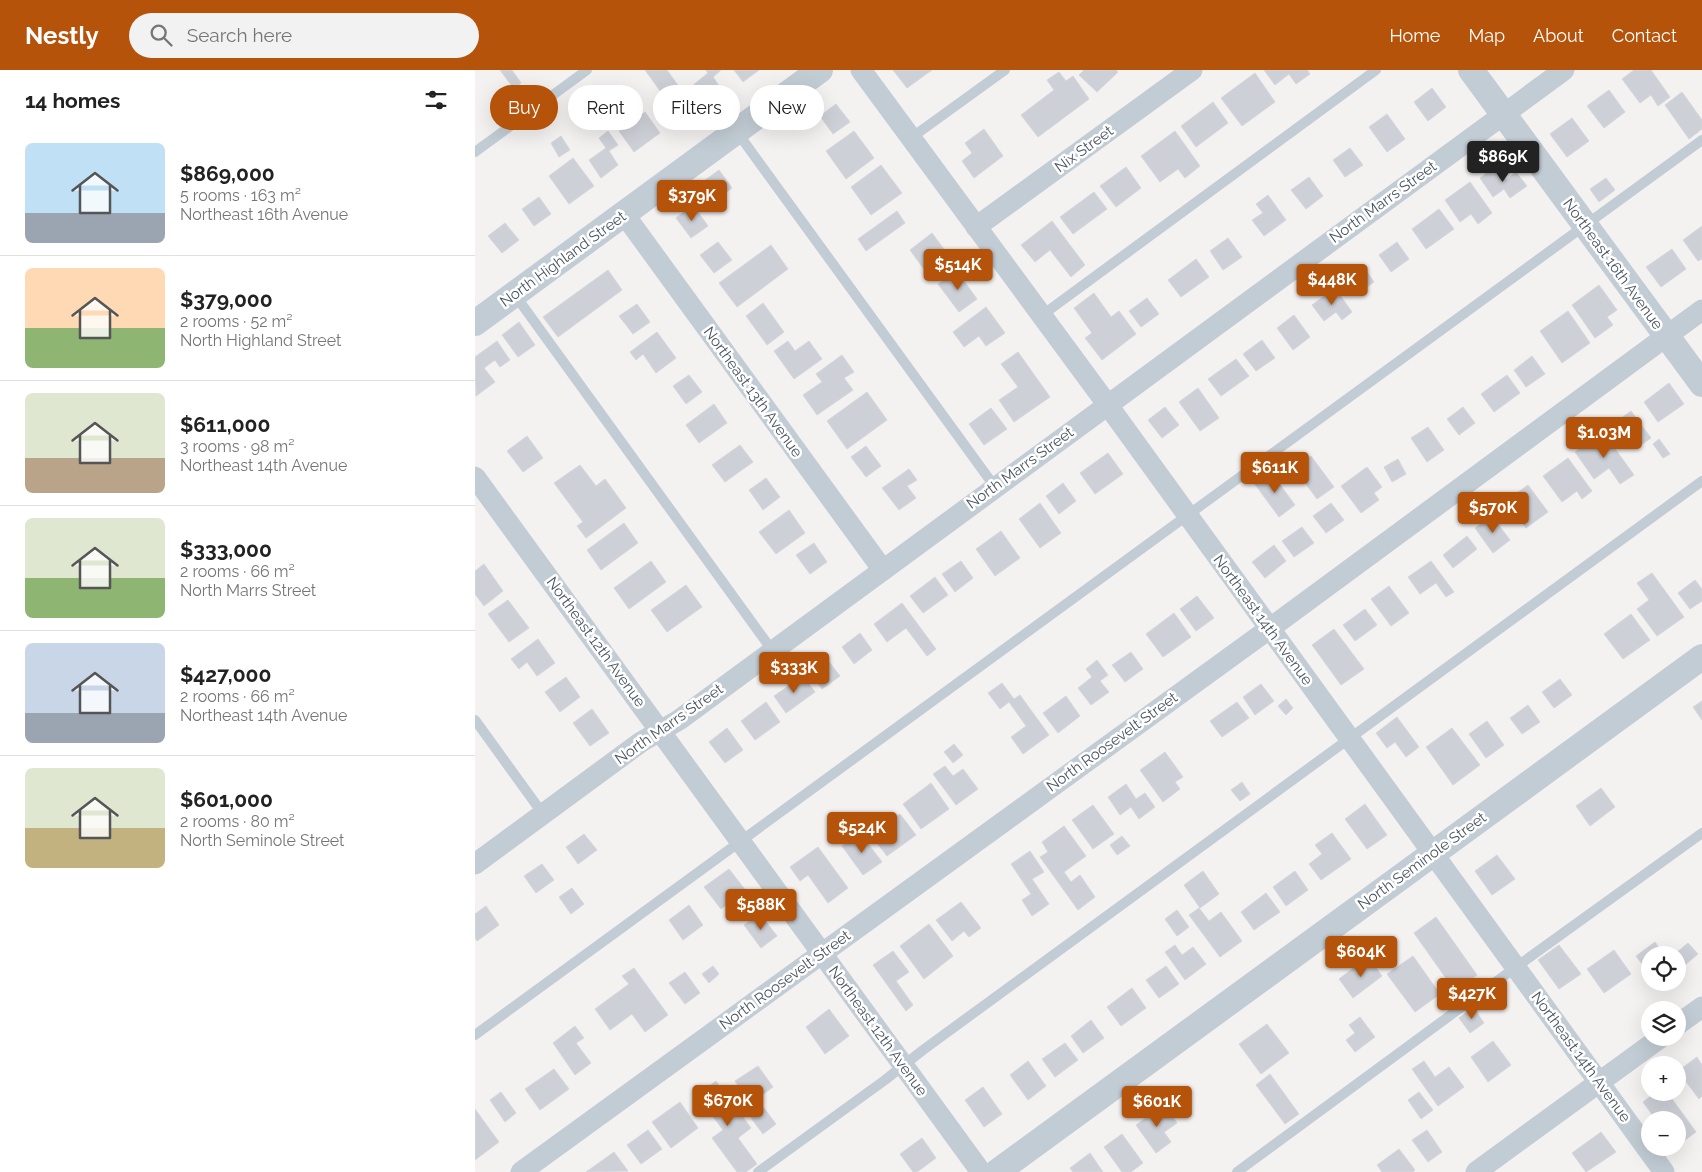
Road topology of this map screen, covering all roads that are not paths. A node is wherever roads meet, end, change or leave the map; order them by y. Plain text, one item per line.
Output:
1 (587, 70) edge
2 (820, 70) edge
3 (861, 70) edge
4 (1005, 70) edge
5 (1192, 70) edge
6 (1376, 70) edge
7 (1471, 70) edge
8 (1564, 70) edge
9 (1504, 114) junction
10 (737, 131) junction
11 (911, 138) junction
12 (1702, 140) edge
13 (475, 152) edge
14 (624, 214) junction
15 (1585, 225) junction
16 (976, 227) junction
17 (514, 295) junction
18 (1702, 310) edge
19 (1041, 316) junction
20 (475, 323) edge
21 (1666, 336) junction
22 (1702, 384) edge
23 (1107, 404) junction
24 (475, 477) edge
25 (1702, 481) edge
26 (995, 487) junction
27 (1188, 515) junction
28 (883, 570) junction
29 (1269, 629) junction
30 (772, 650) junction
31 (1702, 657) edge
32 (475, 720) edge
33 (660, 730) junction
34 (1349, 739) junction
35 (543, 814) junction
36 (1702, 833) edge
37 (740, 842) junction
38 (1432, 854) junction
39 (475, 864) edge
40 (821, 954) junction
41 (1516, 967) junction
42 (1702, 1007) edge
43 (1686, 1019) edge
44 (475, 1035) edge
45 (1649, 1046) edge
46 (903, 1066) junction
47 (1599, 1082) junction
48 (521, 1172) edge
49 (759, 1172) edge
50 (981, 1172) edge
51 (997, 1172) edge
52 (1237, 1172) edge
53 (1476, 1172) edge
54 (1665, 1172) edge

1 - 13 lane
2 - 10 street, North Highland Street
3 - 11 street, Northeast 14th Avenue
4 - 11 lane
5 - 16 street, Nix Street
6 - 19 lane
7 - 9 street, Northeast 16th Avenue
8 - 9 street, North Marrs Street
9 - 15 street, Northeast 16th Avenue
9 - 23 street, North Marrs Street
10 - 14 street, North Highland Street
10 - 26 lane
11 - 16 street, Northeast 14th Avenue
12 - 15 lane
14 - 17 street, North Highland Street
14 - 28 street, Northeast 13th Avenue
15 - 21 street, Northeast 16th Avenue
15 - 27 lane
16 - 19 street, Northeast 14th Avenue
17 - 20 street, North Highland Street
17 - 30 lane
18 - 21 street, North Roosevelt Street
19 - 23 street, Northeast 14th Avenue
21 - 22 street, Northeast 16th Avenue
21 - 29 street, North Roosevelt Street
23 - 26 street, North Marrs Street
23 - 27 street, Northeast 14th Avenue
24 - 33 street, Northeast 12th Avenue
25 - 34 lane
26 - 28 street, North Marrs Street
27 - 29 street, Northeast 14th Avenue
27 - 37 lane
28 - 30 street, North Marrs Street
29 - 34 street, Northeast 14th Avenue
29 - 40 street, North Roosevelt Street
30 - 33 street, North Marrs Street
31 - 38 street, North Seminole Street
32 - 35 lane
33 - 35 street, North Marrs Street
33 - 37 street, Northeast 12th Avenue
34 - 38 street, Northeast 14th Avenue
34 - 46 lane
35 - 39 street, North Marrs Street
36 - 41 lane
37 - 40 street, Northeast 12th Avenue
37 - 44 lane
38 - 41 street, Northeast 14th Avenue
38 - 51 street, North Seminole Street
40 - 46 street, Northeast 12th Avenue
40 - 48 street, North Roosevelt Street
41 - 47 street, Northeast 14th Avenue
41 - 52 lane
42 - 43 street
45 - 47 street
46 - 49 lane
46 - 50 street, Northeast 12th Avenue
47 - 53 street
47 - 54 street, Northeast 14th Avenue

